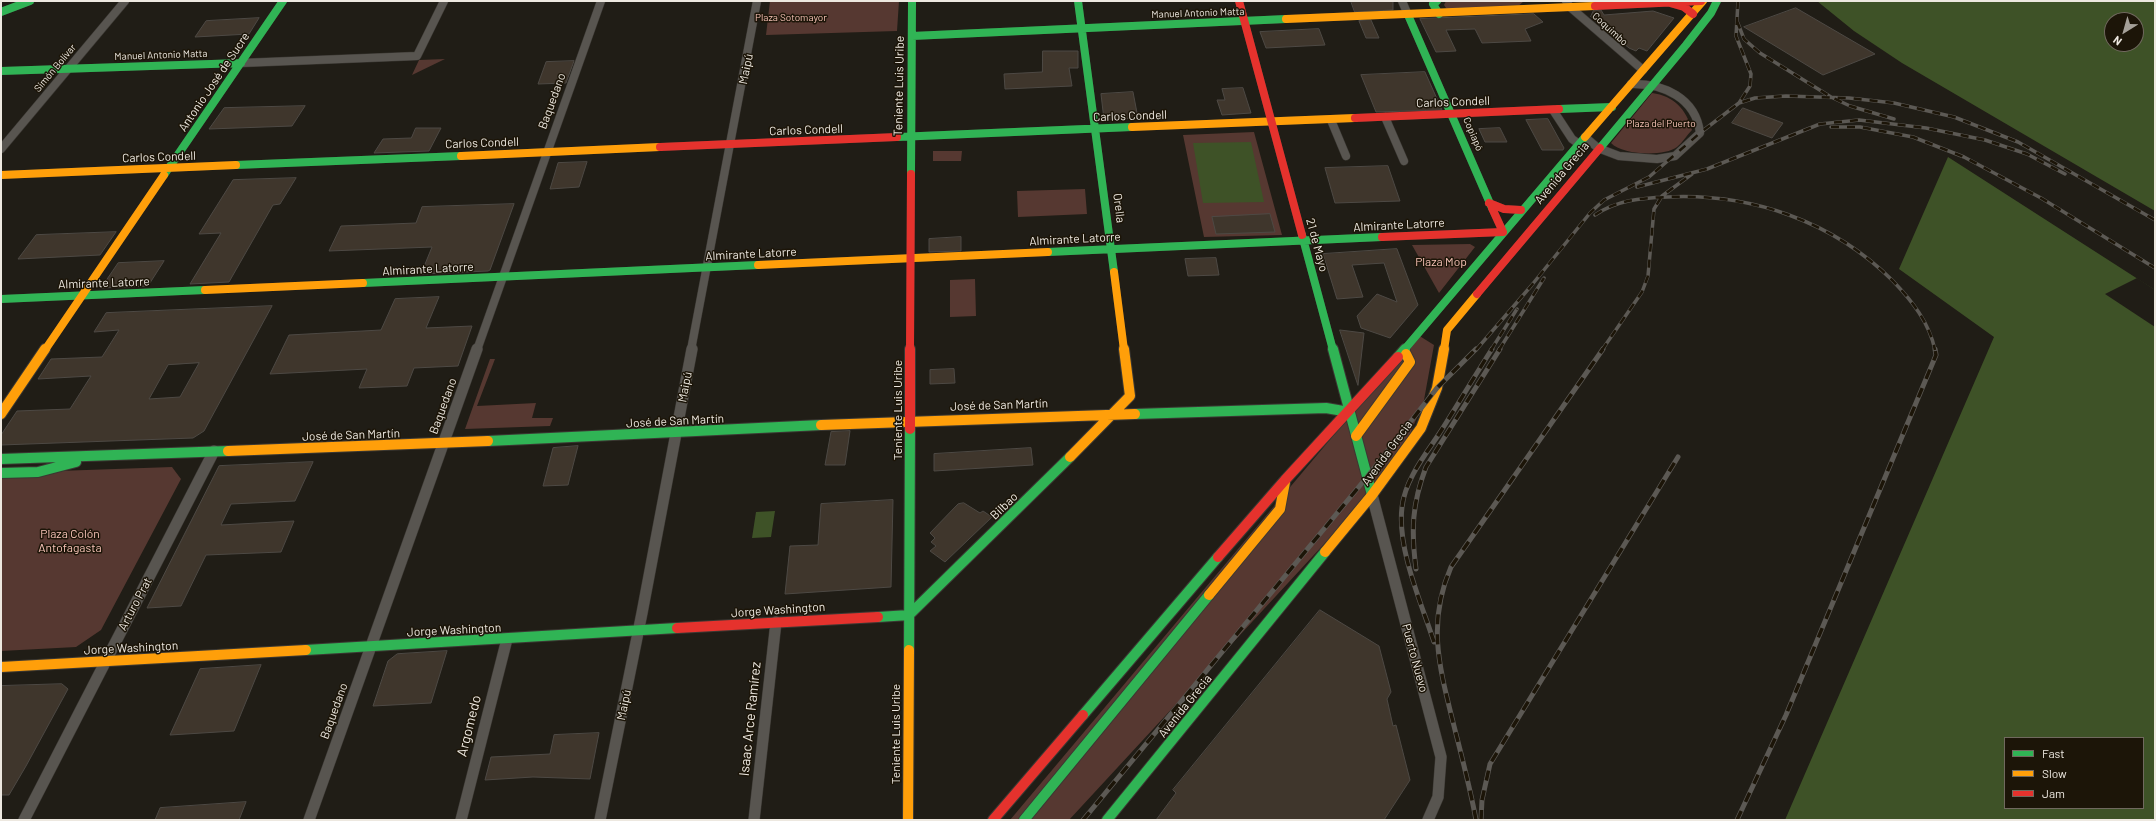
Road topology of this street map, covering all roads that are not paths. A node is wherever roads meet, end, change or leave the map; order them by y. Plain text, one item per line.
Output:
1 (13, 1) edge
2 (30, 1) edge
3 (125, 1) edge
4 (283, 1) edge
5 (444, 1) edge
6 (601, 1) edge
7 (757, 1) edge
8 (912, 1) edge
9 (1078, 1) edge
10 (1239, 1) edge
11 (1402, 1) edge
12 (1437, 1) edge
13 (1529, 1) edge
14 (1702, 1) edge
15 (1717, 1) edge
16 (1652, 2) edge
17 (1670, 3) junction
18 (1568, 4) edge
19 (1, 5) edge
20 (1518, 10) junction
21 (1, 12) edge
22 (1439, 14) junction
23 (1693, 14) junction
24 (1408, 15) junction
25 (1244, 22) junction
26 (1082, 28) junction
27 (912, 36) junction
28 (241, 63) junction
29 (68, 69) junction
30 (1643, 70) junction
31 (1, 72) edge
32 (1631, 84) junction
33 (1652, 85) junction
34 (1612, 107) junction
35 (1553, 110) junction
36 (1453, 114) junction
37 (1385, 117) junction
38 (1331, 120) junction
39 (1271, 122) junction
40 (1096, 129) junction
41 (911, 137) junction
42 (1582, 140) junction
43 (730, 145) junction
44 (1598, 148) junction
45 (1, 149) edge
46 (547, 152) junction
47 (1346, 156) dead end
48 (1404, 161) dead end
49 (169, 168) junction
50 (1, 175) edge
51 (1490, 203) junction
52 (1522, 210) junction
53 (1503, 232) junction
54 (1529, 232) junction
55 (1303, 241) junction
56 (1112, 250) junction
57 (910, 259) junction
58 (1505, 260) junction
59 (707, 268) junction
60 (503, 277) junction
61 (82, 296) junction
62 (1, 299) edge
63 (1404, 351) junction
64 (1349, 412) junction
65 (1115, 413) junction
66 (1, 414) edge
67 (910, 421) junction
68 (676, 433) junction
69 (1356, 436) junction
70 (444, 443) junction
71 (214, 451) junction
72 (102, 455) junction
73 (1, 459) edge
74 (1, 473) edge
75 (1285, 480) junction
76 (1372, 495) junction
77 (909, 615) junction
78 (776, 622) junction
79 (639, 631) junction
80 (507, 639) junction
81 (371, 647) junction
82 (105, 662) junction
83 (1, 667) edge
84 (24, 820) edge
85 (309, 820) edge
86 (461, 820) edge
87 (600, 820) edge
88 (754, 820) edge
89 (908, 820) edge
90 (993, 820) edge
91 (1024, 820) edge
92 (1107, 820) edge
93 (1428, 820) edge

1 - 19 main road
2 - 21 main road
3 - 29 street, Simón Bolívar
4 - 28 main road, Antonio José de Sucre
5 - 28 street, Manuel Antonio Matta
6 - 46 street, Baquedano
7 - 43 street, Maipú
8 - 27 main road, Teniente Luis Uribe
9 - 26 main road, Orella
10 - 25 main road, 21 de Mayo
11 - 24 street, Copiapó
12 - 22 main road
13 - 20 main road
14 - 17 main road, Manuel Antonio Matta
14 - 23 main road, Avenida Grecia
15 - 33 main road, Avenida Grecia
16 - 17 main road, Manuel Antonio Matta
16 - 18 main road, Manuel Antonio Matta
17 - 23 main road
18 - 20 main road, Manuel Antonio Matta
18 - 30 street, Coquimbo
20 - 22 main road, Manuel Antonio Matta
22 - 24 main road, Manuel Antonio Matta
23 - 30 main road, Avenida Grecia
24 - 25 main road, Manuel Antonio Matta
24 - 36 main road, Copiapó
25 - 26 main road, Manuel Antonio Matta
25 - 39 main road, 21 de Mayo
26 - 27 main road, Manuel Antonio Matta
26 - 40 main road, Orella
27 - 41 main road, Teniente Luis Uribe
28 - 29 main road, Manuel Antonio Matta
28 - 49 main road, Antonio José de Sucre
29 - 31 main road, Manuel Antonio Matta
29 - 45 street, Simón Bolívar
30 - 32 main road, Avenida Grecia
32 - 33 street
32 - 34 main road, Avenida Grecia
33 - 44 main road, Avenida Grecia
33 - 44 street
34 - 35 main road, Carlos Condell
34 - 42 main road, Avenida Grecia
35 - 36 main road, Carlos Condell
35 - 42 street, Avenida Grecia
36 - 37 main road, Carlos Condell
36 - 51 main road, Copiapó
37 - 38 main road, Carlos Condell
37 - 48 street
38 - 39 main road, Carlos Condell
38 - 47 street
39 - 40 main road, Carlos Condell
39 - 55 main road, 21 de Mayo
40 - 41 main road, Carlos Condell
40 - 56 main road, Orella
41 - 43 main road, Carlos Condell
41 - 57 main road, Teniente Luis Uribe
42 - 44 street
42 - 52 main road, Avenida Grecia
43 - 46 main road, Carlos Condell
43 - 59 street, Maipú
44 - 54 main road, Avenida Grecia
46 - 49 main road, Carlos Condell
46 - 60 street, Baquedano
49 - 50 main road, Carlos Condell
49 - 61 main road, Antonio José de Sucre
51 - 52 main road
51 - 53 main road, Copiapó
52 - 53 main road, Avenida Grecia
53 - 54 main road, Almirante Latorre
53 - 55 main road, Almirante Latorre
53 - 58 main road, Copiapó
53 - 63 main road, Avenida Grecia
54 - 58 main road, Avenida Grecia
55 - 56 main road, Almirante Latorre
55 - 64 main road, 21 de Mayo
56 - 57 main road, Almirante Latorre
56 - 65 main road, Orella
57 - 59 main road, Almirante Latorre
57 - 67 main road, Teniente Luis Uribe
58 - 76 main road, Avenida Grecia
59 - 60 main road, Almirante Latorre
59 - 68 street, Maipú
60 - 61 main road, Almirante Latorre
60 - 70 street, Baquedano
61 - 62 main road, Almirante Latorre
61 - 66 main road, Antonio José de Sucre
63 - 64 main road, Avenida Grecia
63 - 69 main road
64 - 65 main road, José de San Martín
64 - 69 main road, 21 de Mayo
64 - 75 main road, Avenida Grecia
65 - 67 main road, José de San Martín
65 - 77 main road, Bilbao
67 - 68 main road, José de San Martín
67 - 77 main road, Teniente Luis Uribe
68 - 70 main road, José de San Martín
68 - 79 street, Maipú
69 - 76 main road, 21 de Mayo
70 - 71 main road, José de San Martín
70 - 81 street, Baquedano
71 - 72 main road, José de San Martín
71 - 82 street, Arturo Prat
72 - 73 main road, José de San Martín
72 - 74 main road
75 - 90 main road, Avenida Grecia
75 - 91 main road
76 - 92 main road, Avenida Grecia
76 - 93 street, Puerto Nuevo
77 - 78 main road, Jorge Washington
77 - 89 main road, Teniente Luis Uribe
78 - 79 main road, Jorge Washington
78 - 88 street, Isaac Arce Ramírez
79 - 80 main road, Jorge Washington
79 - 87 street, Maipú
80 - 81 main road, Jorge Washington
80 - 86 street, Argomedo
81 - 82 main road, Jorge Washington
81 - 85 street, Baquedano
82 - 83 main road, Jorge Washington
82 - 84 street, Arturo Prat

